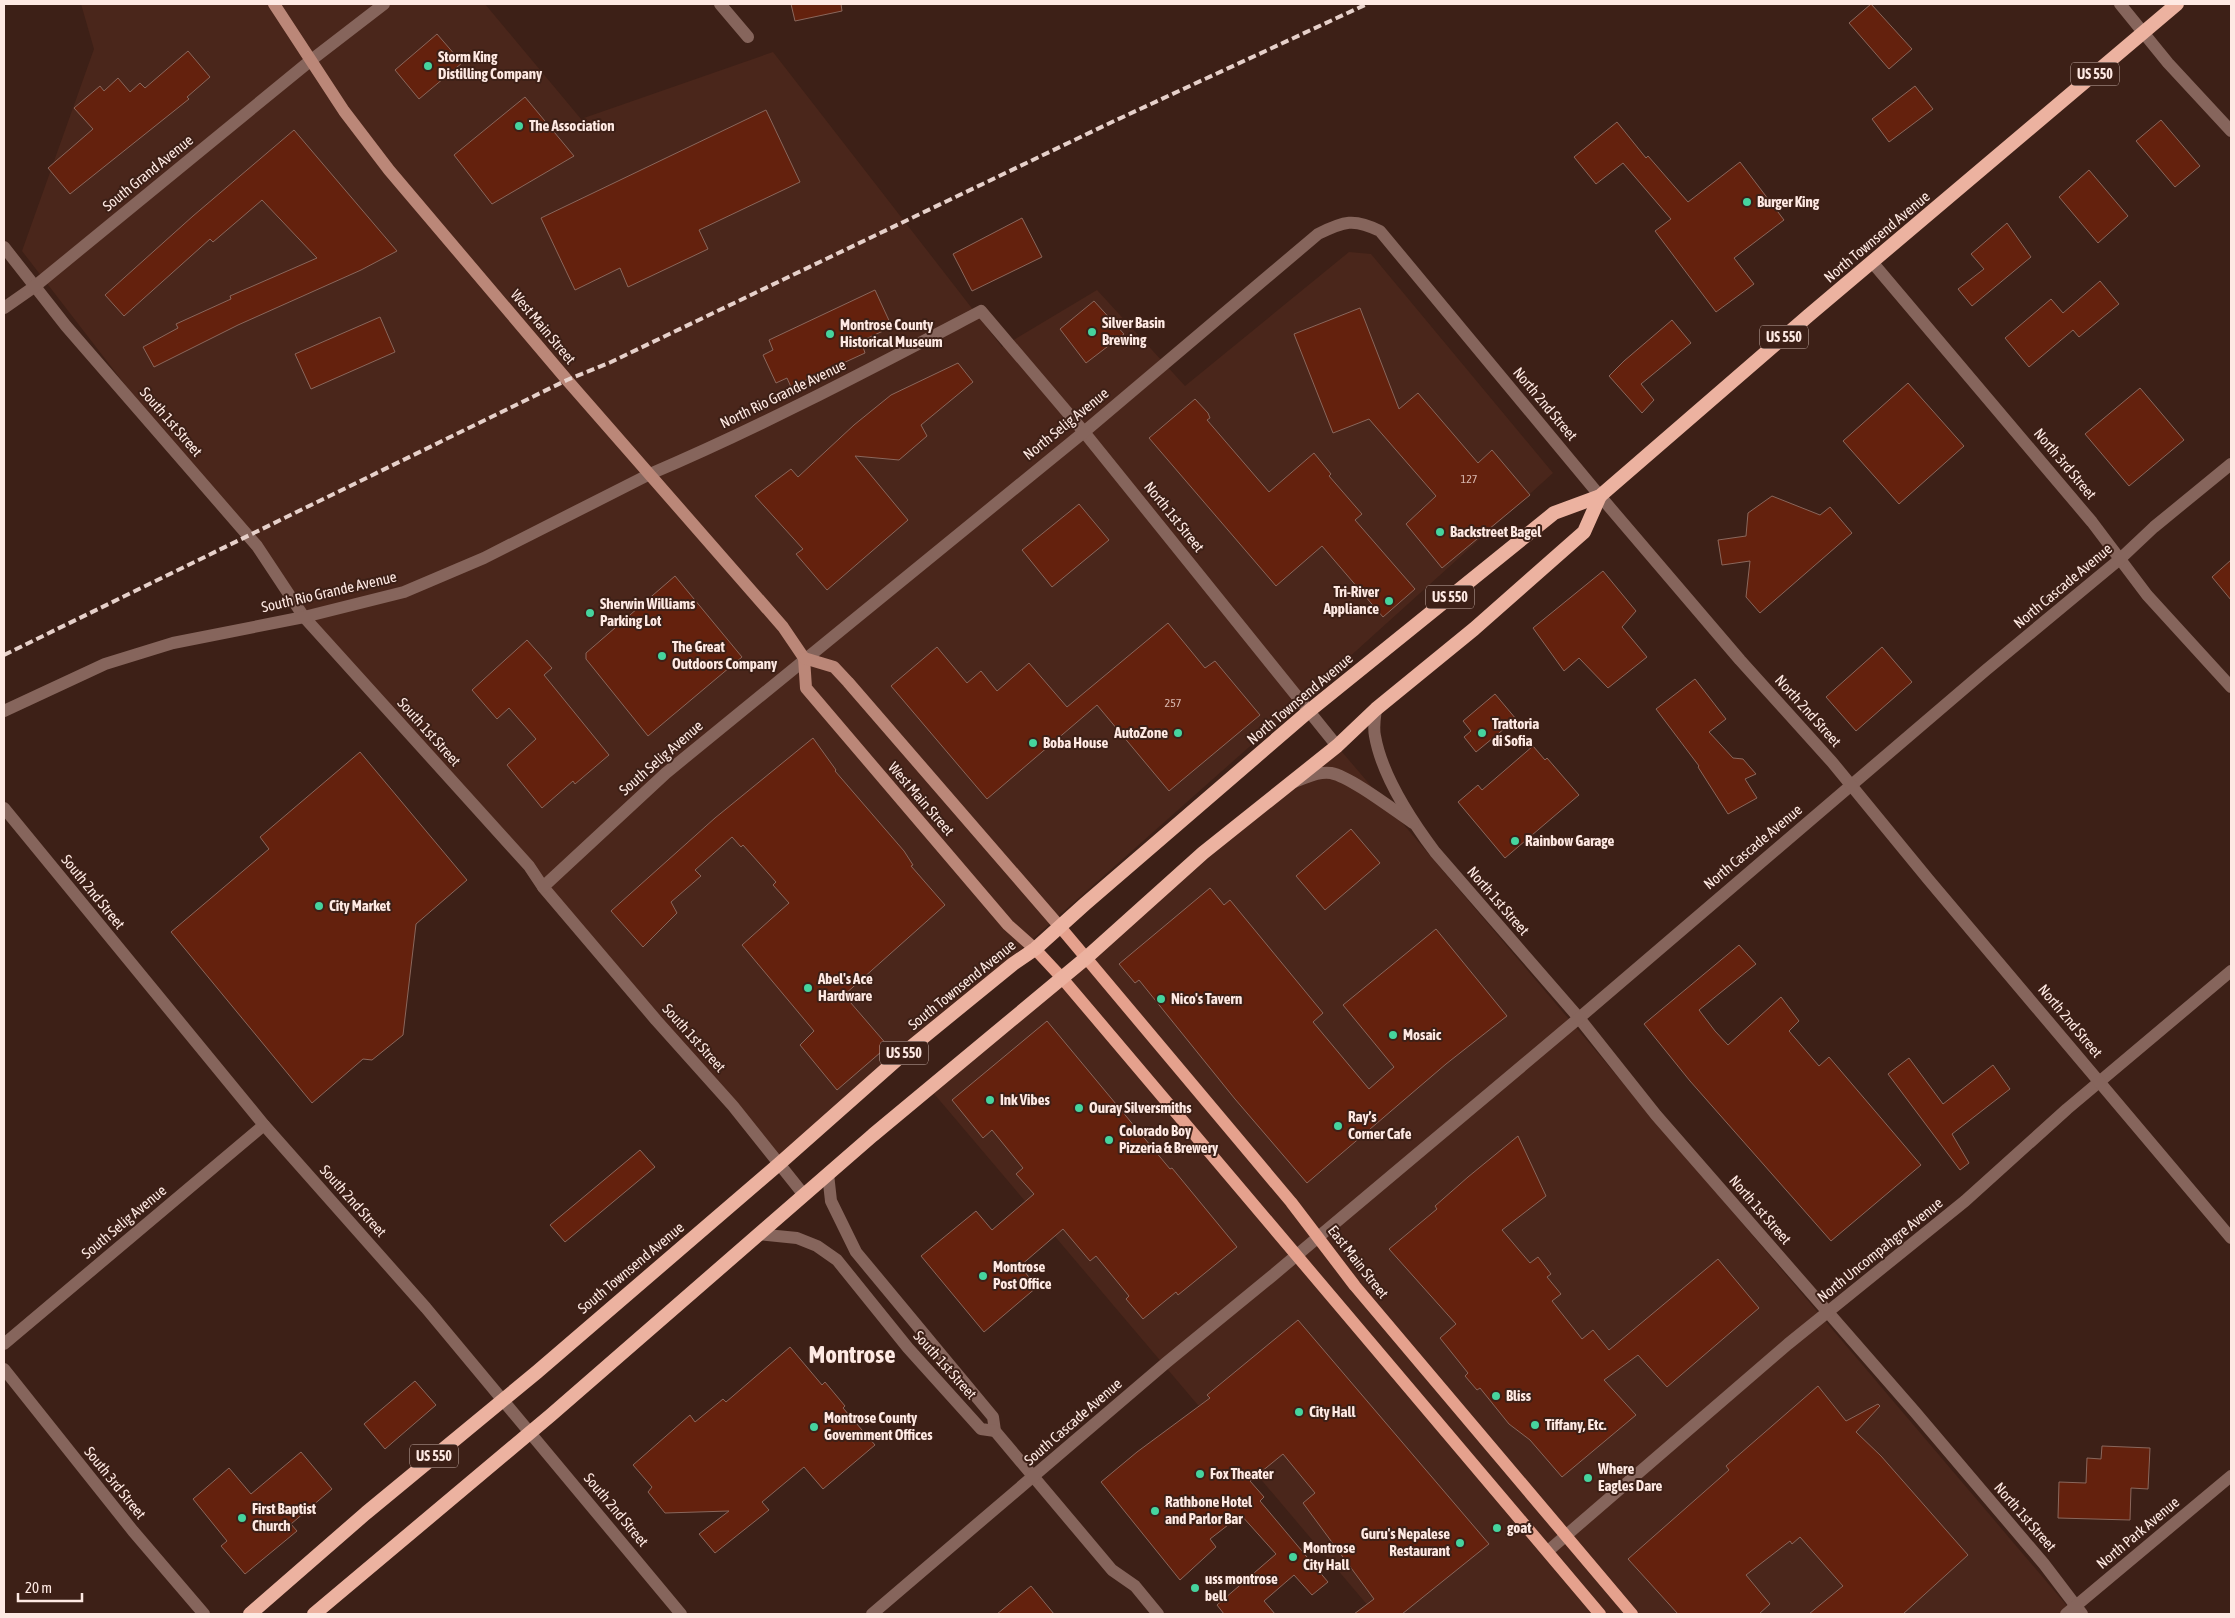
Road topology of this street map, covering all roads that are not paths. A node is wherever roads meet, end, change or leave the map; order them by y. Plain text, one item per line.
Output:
1 (274, 4) edge
2 (384, 4) edge
3 (720, 4) edge
4 (2120, 4) edge
5 (2177, 4) edge
6 (2143, 32) junction
7 (748, 37) dead end
8 (310, 61) junction
9 (2231, 131) edge
10 (1351, 222) joint
11 (4, 247) edge
12 (1872, 262) junction
13 (34, 287) junction
14 (4, 308) edge
15 (981, 311) joint
16 (1084, 432) junction
17 (2231, 464) edge
18 (650, 474) junction
19 (1600, 496) junction
20 (2120, 560) junction
21 (304, 617) junction
22 (804, 658) junction
23 (2231, 687) edge
24 (1376, 709) junction
25 (4, 711) edge
26 (1309, 711) junction
27 (1337, 746) junction
28 (1289, 784) junction
29 (1851, 786) junction
30 (4, 808) edge
31 (1415, 825) junction
32 (543, 887) junction
33 (1061, 928) junction
34 (1035, 949) junction
35 (1086, 958) junction
36 (2231, 971) edge
37 (1062, 978) junction
38 (1579, 1018) junction
39 (2100, 1083) junction
40 (264, 1125) junction
41 (780, 1164) junction
42 (828, 1174) junction
43 (804, 1195) junction
44 (758, 1234) junction
45 (1318, 1237) junction
46 (2231, 1238) edge
47 (1296, 1256) junction
48 (1829, 1312) junction
49 (4, 1344) edge
50 (4, 1370) edge
51 (502, 1400) junction
52 (529, 1432) junction
53 (995, 1432) junction
54 (2231, 1476) edge
55 (1035, 1477) junction
56 (1566, 1536) junction
57 (1548, 1551) junction
58 (2075, 1612) edge
59 (204, 1614) edge
60 (250, 1614) edge
61 (314, 1614) edge
62 (681, 1614) edge
63 (872, 1614) edge
64 (1158, 1614) edge
65 (1600, 1614) edge
66 (1632, 1614) edge

1 - 8 main road, West Main Street
2 - 8 street, South Grand Avenue
3 - 7 street
4 - 6 street
5 - 6 highway, North Townsend Avenue / US 550
6 - 9 street
6 - 12 highway, North Townsend Avenue / US 550
8 - 13 street, South Grand Avenue
8 - 18 main road, West Main Street
10 - 16 street, North Selig Avenue
10 - 19 street, North 2nd Street
11 - 13 street, South 1st Street
12 - 19 highway, North Townsend Avenue / US 550
12 - 20 street, North 3rd Street
13 - 14 street, South Grand Avenue
13 - 21 street, South 1st Street
15 - 16 street, North 1st Street
15 - 18 street, North Rio Grande Avenue
16 - 22 street, North Selig Avenue
16 - 26 street, North 1st Street
17 - 20 street, North Cascade Avenue
18 - 21 street, South Rio Grande Avenue
18 - 22 main road, West Main Street
19 - 24 highway, North Townsend Avenue / US 550
19 - 26 highway, North Townsend Avenue / US 550
19 - 29 street, North 2nd Street
20 - 23 street, North 3rd Street
20 - 29 street, North Cascade Avenue
21 - 25 street, South Rio Grande Avenue
21 - 32 street, South 1st Street
22 - 32 street, South Selig Avenue
22 - 33 main road, West Main Street
22 - 34 main road, West Main Street
24 - 27 highway, North Townsend Avenue / US 550
24 - 31 street, North 1st Street
26 - 27 street, North 1st Street
26 - 33 highway, North Townsend Avenue / US 550
27 - 28 highway, North Townsend Avenue / US 550
28 - 31 street, North 1st Street
28 - 35 highway, North Townsend Avenue / US 550
29 - 38 street, North Cascade Avenue
29 - 39 street, North 2nd Street
30 - 40 street, South 2nd Street
31 - 38 street, North 1st Street
32 - 41 street, South 1st Street
33 - 34 highway, North Townsend Avenue / US 550
33 - 35 main road, East Main Street
34 - 37 main road
34 - 41 highway, South Townsend Avenue / US 550
35 - 37 highway, US 550
35 - 45 main road, East Main Street
36 - 39 street, North Uncompahgre Avenue
37 - 42 highway, US 550
37 - 47 main road
38 - 45 street, North Cascade Avenue
38 - 48 street, North 1st Street
39 - 46 street, North 2nd Street
39 - 48 street, North Uncompahgre Avenue
40 - 49 street, South Selig Avenue
40 - 51 street, South 2nd Street
41 - 43 street, South 1st Street
41 - 51 highway, South Townsend Avenue / US 550
42 - 43 highway, US 550
42 - 53 street, South 1st Street
43 - 44 highway, US 550
44 - 52 highway, US 550
44 - 53 street, South 1st Street
45 - 47 street, North Cascade Avenue
45 - 56 main road, East Main Street
47 - 55 street, South Cascade Avenue
47 - 57 main road
48 - 56 street, North Uncompahgre Avenue
48 - 58 street, North 1st Street
50 - 59 street, South 3rd Street
51 - 52 street, South 2nd Street
51 - 60 highway, South Townsend Avenue / US 550
52 - 61 highway, US 550
52 - 62 street, South 2nd Street
53 - 55 street, South 1st Street
54 - 58 street, North Park Avenue
55 - 63 street, South Cascade Avenue
55 - 64 street, South 1st Street
56 - 57 street, North Uncompahgre Avenue
56 - 66 main road, East Main Street
57 - 65 main road

